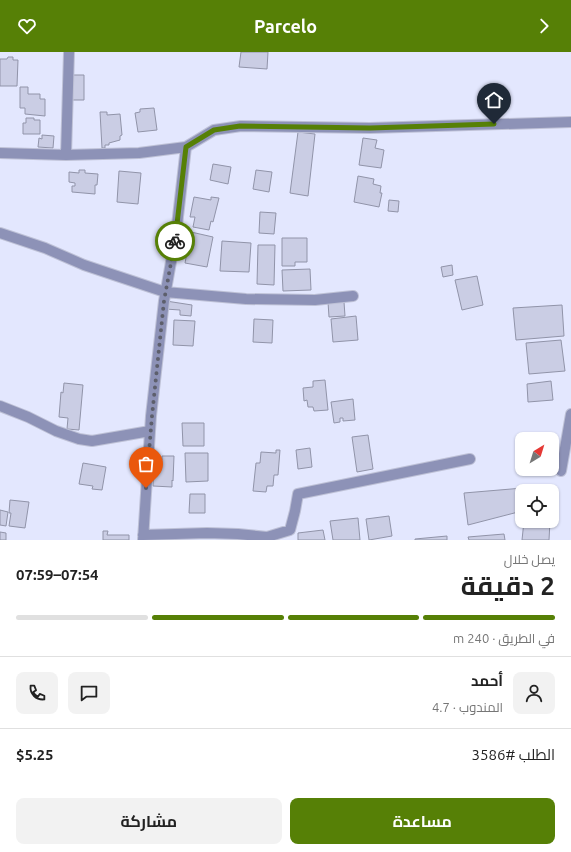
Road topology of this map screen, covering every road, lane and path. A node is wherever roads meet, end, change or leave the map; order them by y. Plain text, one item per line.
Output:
1 (68, 52) edge
2 (571, 122) edge
3 (186, 147) junction
4 (0, 153) edge
5 (66, 155) junction
6 (0, 233) edge
7 (165, 292) junction
8 (353, 296) dead end
9 (0, 406) edge
10 (571, 414) edge
11 (150, 430) junction
12 (470, 459) dead end
13 (561, 472) dead end
14 (143, 538) edge

1 - 5 street
2 - 3 street
3 - 5 street
3 - 7 street
4 - 5 street
6 - 7 street
7 - 8 street
7 - 11 street
9 - 11 street
10 - 13 street
11 - 14 street
12 - 14 street

